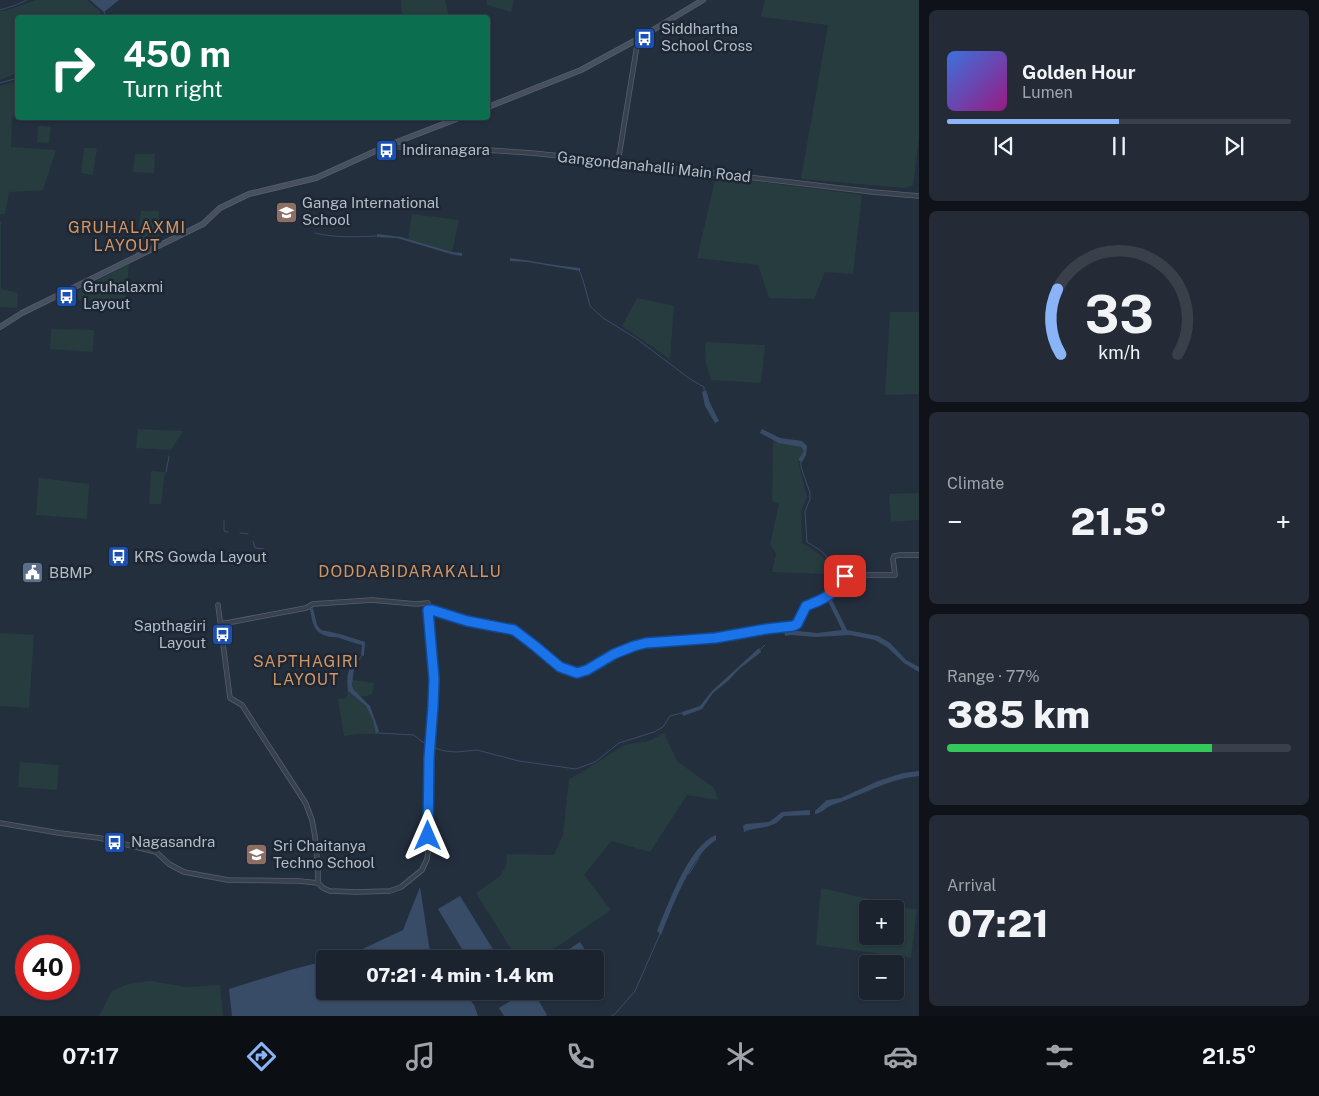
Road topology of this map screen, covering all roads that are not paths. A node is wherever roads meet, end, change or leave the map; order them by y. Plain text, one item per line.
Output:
1 (703, 0) edge
2 (638, 39) junction
3 (490, 106) edge
4 (455, 120) edge
5 (389, 145) junction
6 (618, 162) junction
7 (919, 196) edge
8 (0, 327) edge
9 (919, 555) edge
10 (218, 605) dead end
11 (428, 610) junction
12 (221, 624) junction
13 (0, 824) edge
14 (318, 883) junction

1 - 2 main road
2 - 3 main road
2 - 6 street
4 - 5 main road
5 - 6 street, Gangondanahalli Main Road
5 - 8 main road
6 - 7 street, Gangondanahalli Main Road
9 - 11 street
10 - 12 street
11 - 12 street
11 - 14 street
12 - 14 street
13 - 14 street

